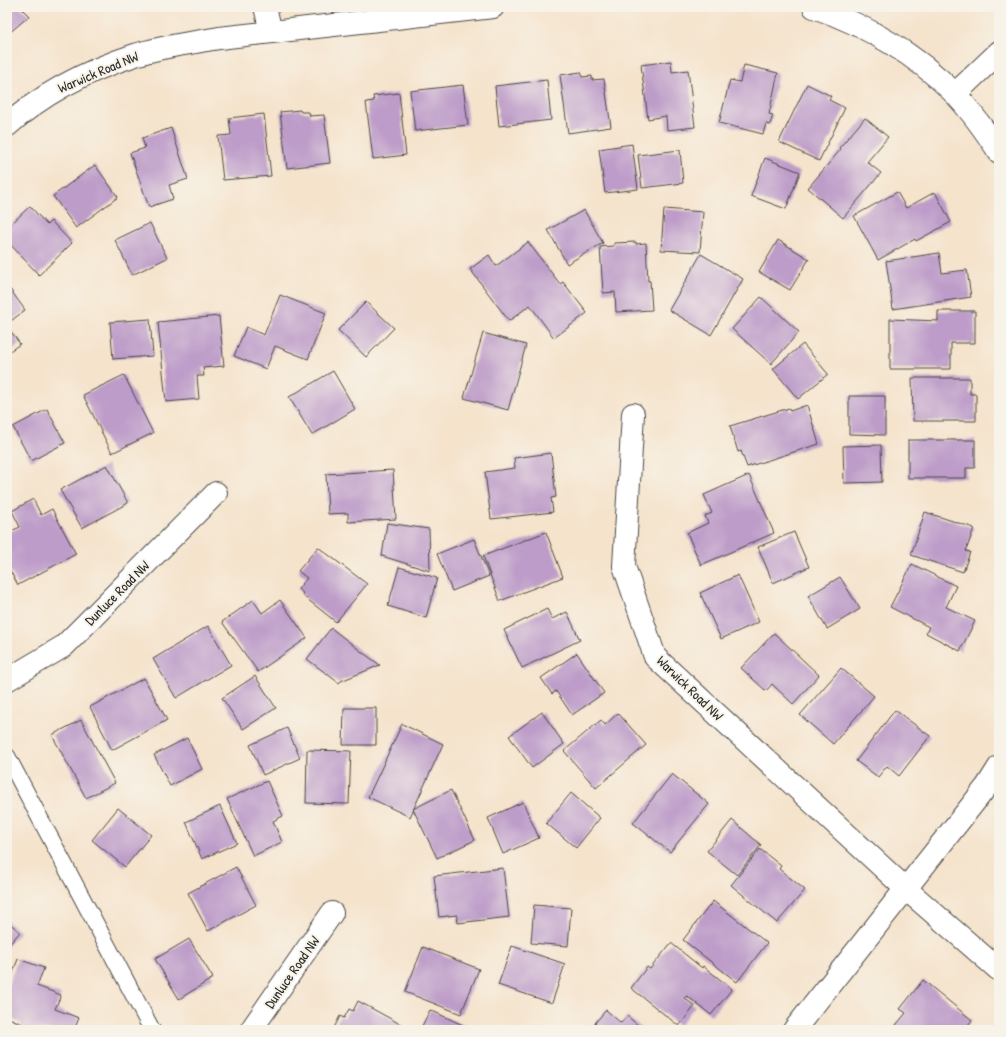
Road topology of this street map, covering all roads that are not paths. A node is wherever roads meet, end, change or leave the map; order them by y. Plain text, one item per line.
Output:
1 (265, 7) edge
2 (493, 7) edge
3 (814, 7) edge
4 (271, 32) junction
5 (999, 52) edge
6 (955, 94) junction
7 (7, 126) edge
8 (999, 152) edge
9 (633, 414) dead end
10 (216, 493) dead end
11 (7, 680) edge
12 (7, 756) edge
13 (999, 767) edge
14 (906, 889) junction
15 (332, 913) dead end
16 (999, 970) edge
17 (152, 1030) edge
18 (251, 1030) edge
19 (794, 1030) edge

1 - 4 street
2 - 4 street, Warwick Road NW
3 - 6 street
4 - 7 street, Warwick Road NW
5 - 6 street
6 - 8 street
9 - 14 street, Warwick Road NW
10 - 11 street, Dunluce Road NW
12 - 17 lane
13 - 14 street
14 - 16 street, Warwick Road NW
14 - 19 street
15 - 18 street, Dunluce Road NW

